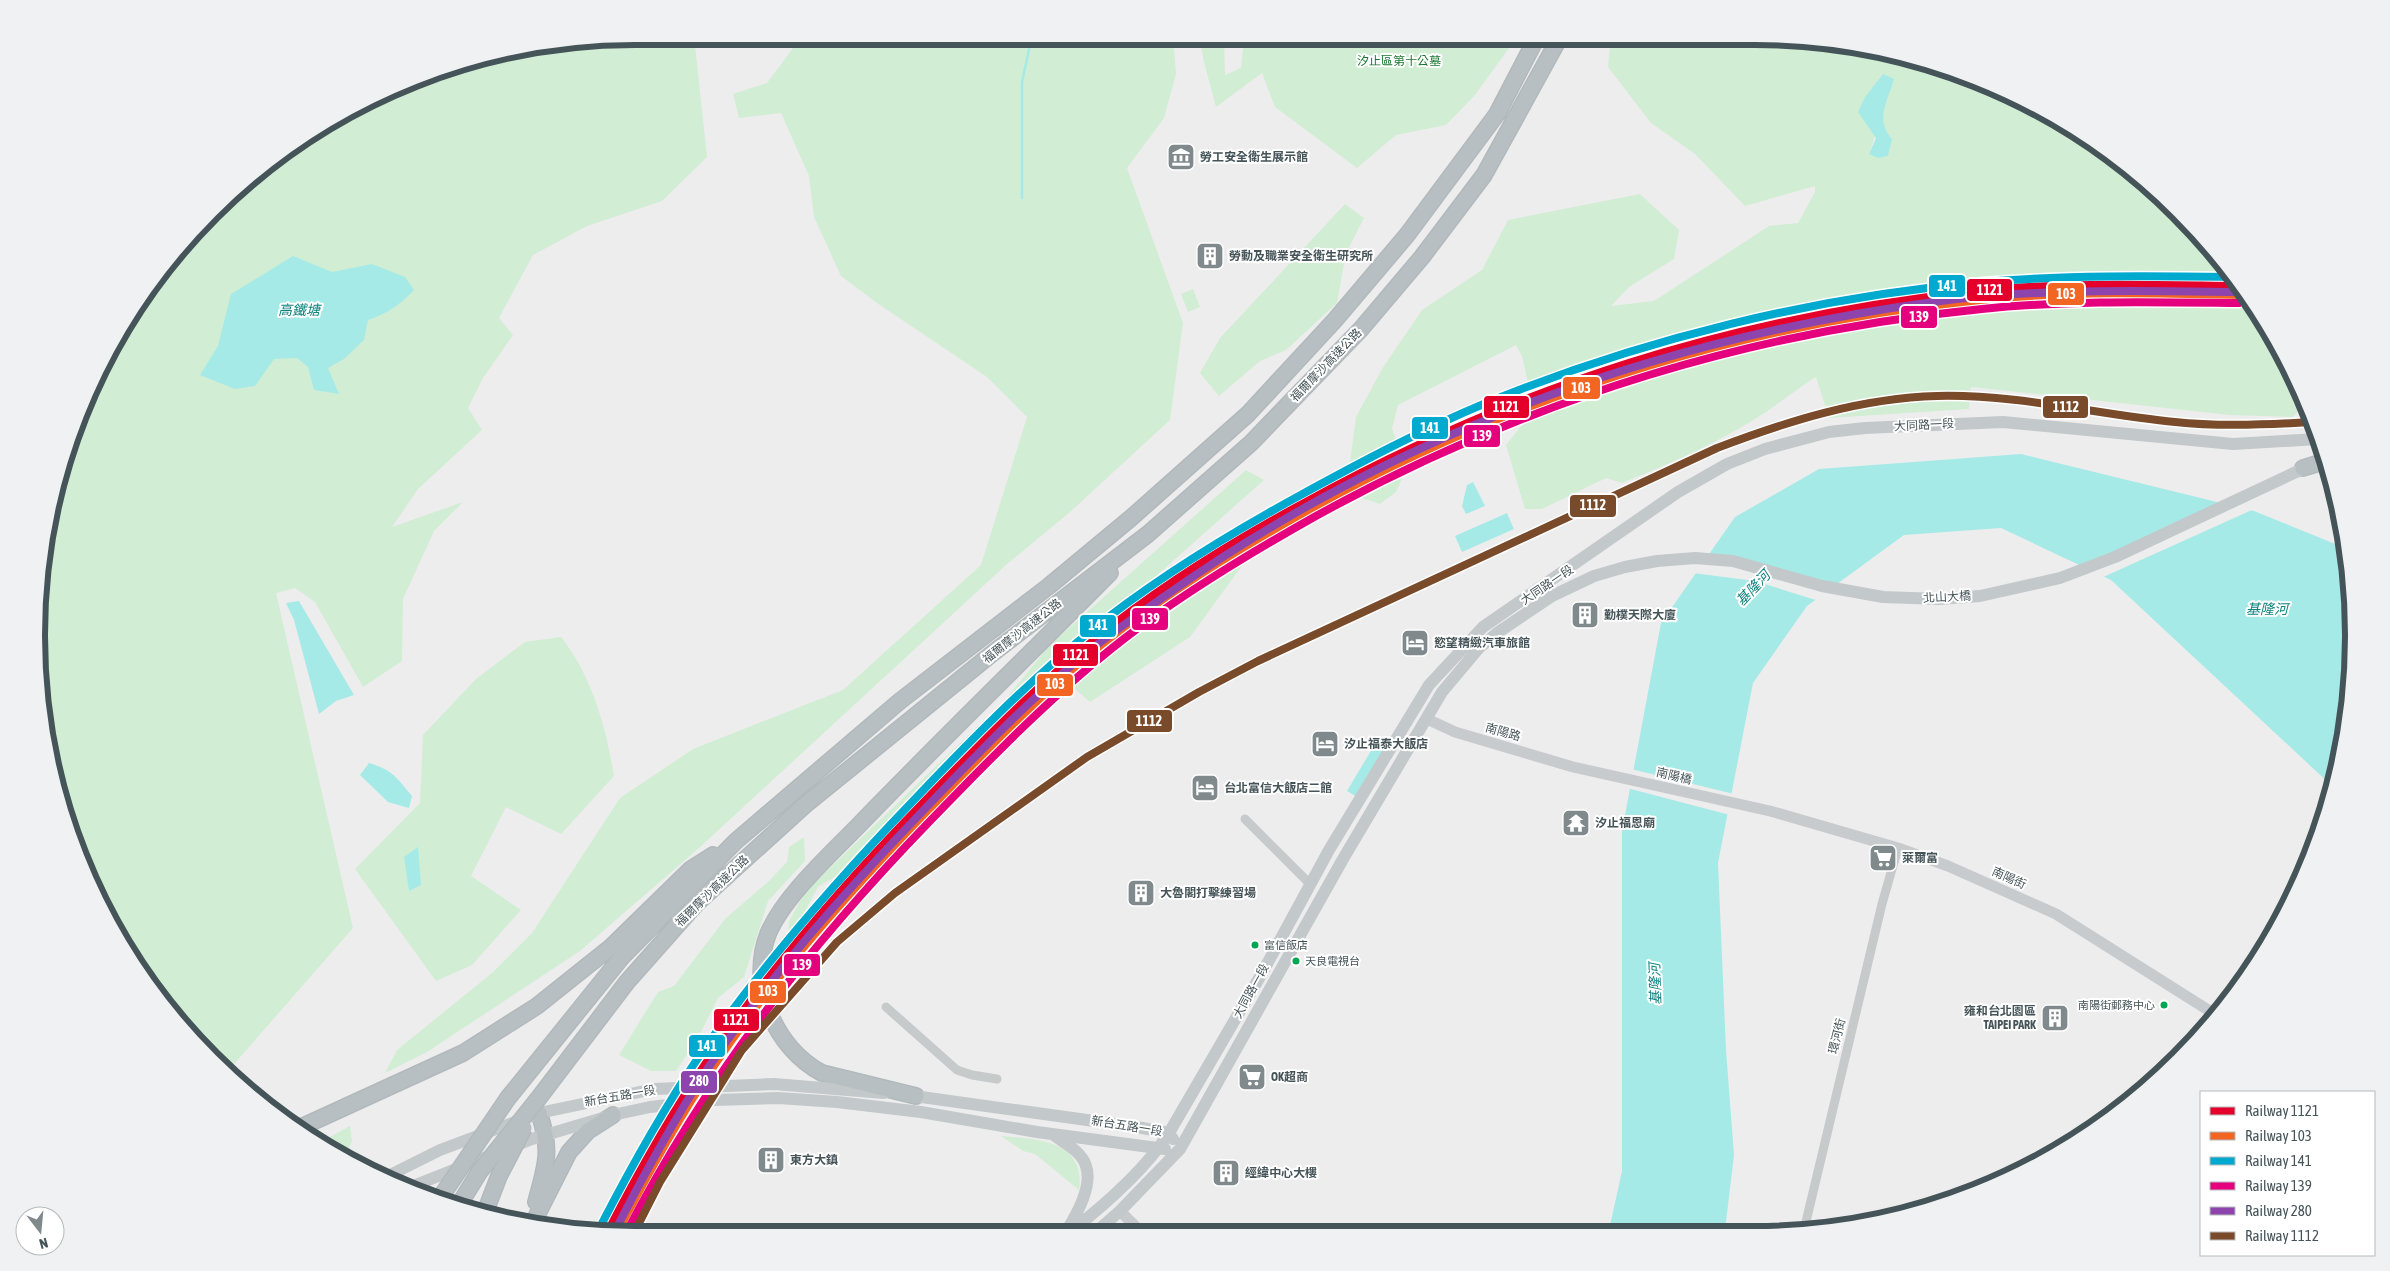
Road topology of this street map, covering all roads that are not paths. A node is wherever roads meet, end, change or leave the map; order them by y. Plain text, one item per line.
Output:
1 (1533, 45) edge
2 (1556, 45) edge
3 (1567, 45) edge
4 (1497, 153) junction
5 (2311, 439) edge
6 (2319, 462) edge
7 (2303, 468) joint
8 (1148, 534) junction
9 (1552, 596) joint
10 (1412, 711) junction
11 (1427, 719) junction
12 (1573, 767) joint
13 (1770, 811) joint
14 (1245, 819) dead end
15 (736, 840) junction
16 (1898, 848) junction
17 (1310, 884) junction
18 (886, 1007) dead end
19 (2210, 1011) edge
20 (426, 1071) junction
21 (998, 1079) dead end
22 (916, 1096) junction
23 (539, 1106) junction
24 (613, 1115) junction
25 (305, 1124) edge
26 (315, 1131) edge
27 (1169, 1133) junction
28 (546, 1134) junction
29 (1053, 1135) junction
30 (1158, 1149) junction
31 (1180, 1149) junction
32 (393, 1173) edge
33 (418, 1184) edge
34 (443, 1194) edge
35 (461, 1200) edge
36 (487, 1207) edge
37 (1120, 1211) junction
38 (533, 1217) edge
39 (534, 1217) edge
40 (1805, 1224) edge
41 (1069, 1226) edge
42 (1078, 1226) edge
43 (1103, 1226) edge
44 (1135, 1226) edge

1 - 15 highway, 福爾摩沙高速公路
2 - 4 highway, 福爾摩沙高速公路
3 - 4 highway
4 - 8 highway, 福爾摩沙高速公路
5 - 10 main road, 大同路一段
6 - 7 highway
7 - 9 main road, 北山大橋
8 - 22 highway
8 - 23 highway, 福爾摩沙高速公路
9 - 11 main road, 大同路一段
10 - 11 street
10 - 17 main road, 大同路一段
11 - 12 street, 南陽路
11 - 31 main road, 大同路一段
12 - 13 street, 南陽橋
13 - 16 street, 南陽街
14 - 17 street
15 - 20 highway
15 - 34 highway, 福爾摩沙高速公路, bridge
16 - 19 street, 南陽街
16 - 40 street, 環河街
17 - 27 main road, 大同路一段
18 - 21 street
20 - 25 highway
20 - 26 highway
22 - 23 main road, 新台五路一段
22 - 27 main road, 新台五路一段
23 - 28 highway
23 - 32 main road, 新台五路一段
23 - 35 highway, 福爾摩沙高速公路, bridge
23 - 36 highway, bridge
24 - 28 main road, 新台五路一段
24 - 29 main road, 新台五路一段
24 - 39 highway
27 - 30 main road, 大同路一段
27 - 31 main road, 新台五路一段
28 - 33 main road, 新台五路一段
28 - 38 highway
29 - 30 main road, 新台五路一段
29 - 41 main road
30 - 31 main road, 新台五路一段
30 - 42 main road, 大同路一段
31 - 37 main road, 大同路一段
37 - 43 main road, 大同路一段
37 - 44 street

